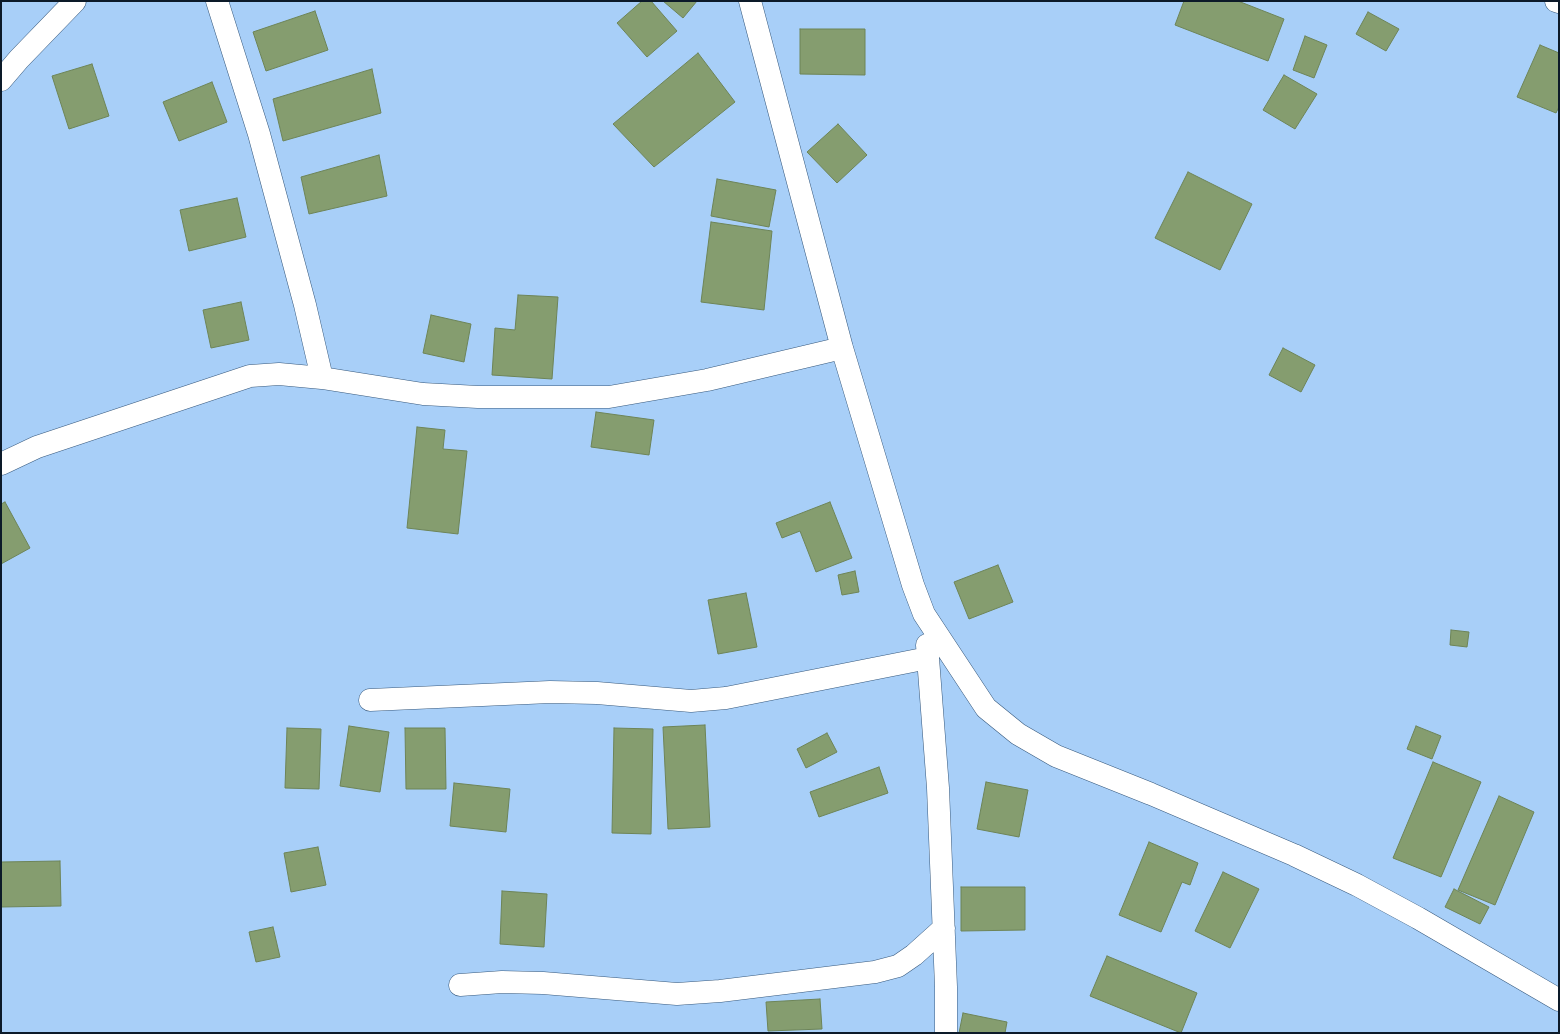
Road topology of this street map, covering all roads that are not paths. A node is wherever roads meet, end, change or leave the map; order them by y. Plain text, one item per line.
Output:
1 (75, 1) edge
2 (217, 1) edge
3 (750, 1) edge
4 (1556, 1) edge
5 (1559, 2) edge
6 (1, 80) edge
7 (842, 348) junction
8 (322, 378) junction
9 (1, 464) edge
10 (924, 614) junction
11 (928, 658) junction
12 (370, 700) dead end
13 (944, 928) junction
14 (460, 985) dead end
15 (1559, 1000) edge
16 (946, 1033) edge

1 - 6 street
2 - 8 street
3 - 7 street
4 - 5 street
7 - 8 street
7 - 10 street
8 - 9 street
10 - 11 street
10 - 15 street
11 - 12 street
11 - 13 street
13 - 14 street
13 - 16 street

